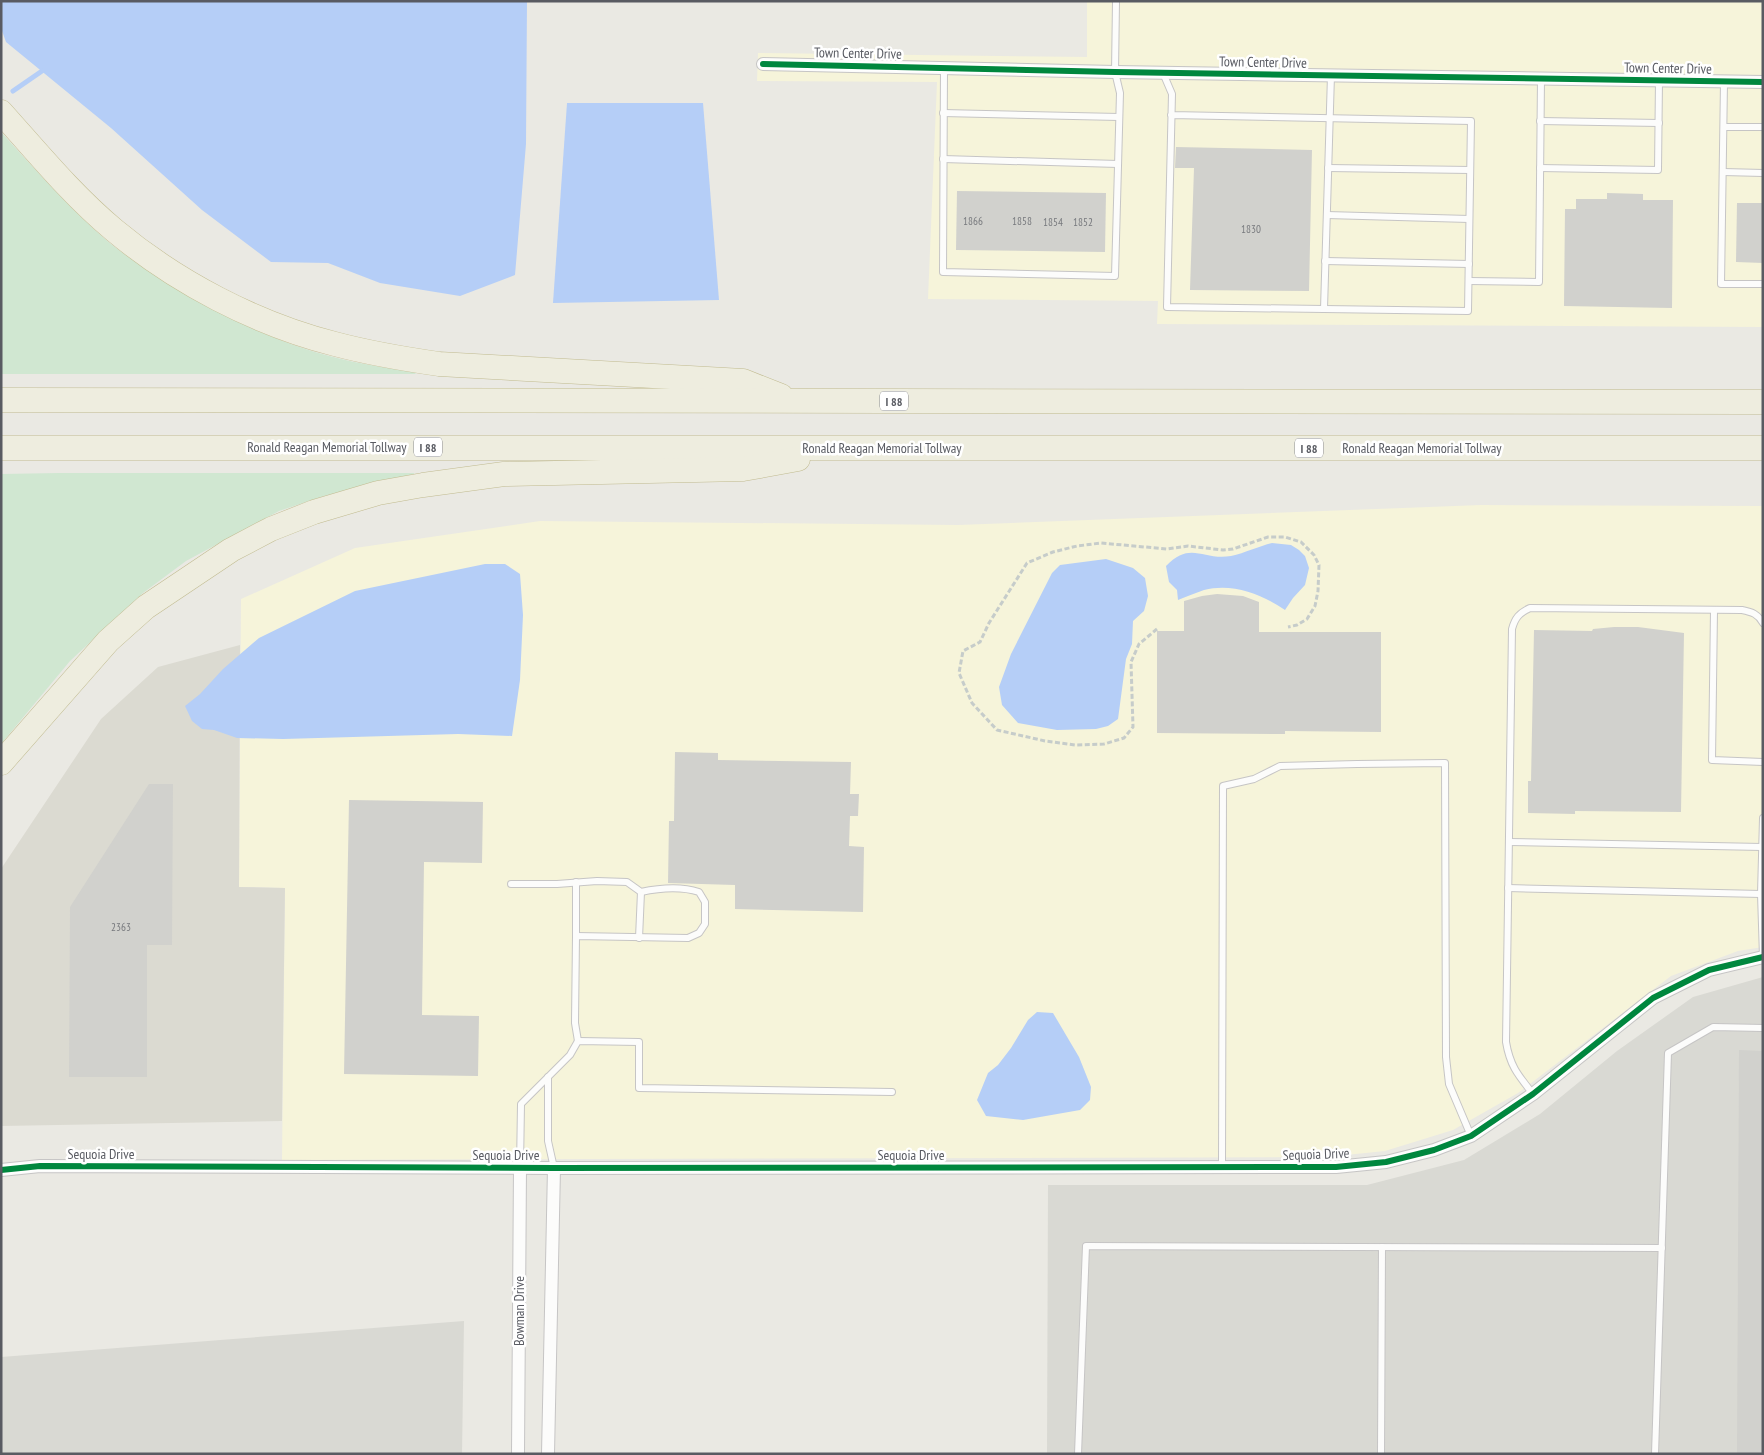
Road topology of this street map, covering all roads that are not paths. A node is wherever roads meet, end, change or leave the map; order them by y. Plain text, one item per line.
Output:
1 (1116, 1) edge
2 (763, 64) dead end
3 (944, 68) junction
4 (1115, 72) junction
5 (1163, 73) junction
6 (1331, 75) junction
7 (1541, 79) junction
8 (1659, 80) junction
9 (1724, 82) junction
10 (1763, 82) edge
11 (1, 112) edge
12 (943, 113) junction
13 (1171, 116) junction
14 (1119, 117) junction
15 (1330, 118) junction
16 (1540, 121) junction
17 (1659, 123) junction
18 (1724, 127) junction
19 (1763, 127) edge
20 (943, 159) junction
21 (1118, 164) junction
22 (1328, 168) junction
23 (1540, 168) junction
24 (1470, 170) junction
25 (1723, 172) junction
26 (1763, 173) edge
27 (1327, 215) junction
28 (1470, 219) junction
29 (1326, 261) junction
30 (1469, 264) junction
31 (1469, 281) junction
32 (1763, 284) edge
33 (1324, 309) junction
34 (1, 400) edge
35 (797, 401) junction
36 (1763, 402) edge
37 (1, 448) edge
38 (855, 448) junction
39 (1763, 448) edge
40 (1714, 610) junction
41 (1763, 623) edge
42 (1763, 762) edge
43 (1, 763) edge
44 (1763, 818) edge
45 (1509, 842) junction
46 (1762, 847) edge
47 (576, 882) junction
48 (512, 884) dead end
49 (1508, 888) junction
50 (641, 892) junction
51 (1761, 894) junction
52 (576, 936) junction
53 (640, 938) junction
54 (1763, 957) edge
55 (1763, 1028) edge
56 (578, 1041) junction
57 (548, 1077) junction
58 (892, 1092) dead end
59 (1533, 1094) junction
60 (1471, 1136) junction
61 (520, 1167) junction
62 (554, 1168) junction
63 (1222, 1168) junction
64 (1, 1170) edge
65 (1382, 1247) junction
66 (1662, 1248) junction
67 (518, 1454) edge
68 (548, 1454) edge
69 (1078, 1454) edge
70 (1381, 1454) edge
71 (1655, 1454) edge

1 - 4 lane
2 - 3 street, Town Center Drive
3 - 4 street, Town Center Drive
3 - 12 lane
4 - 5 street, Town Center Drive
4 - 14 lane
5 - 6 street, Town Center Drive
5 - 13 lane
6 - 7 street, Town Center Drive
6 - 15 lane
7 - 8 street, Town Center Drive
7 - 16 lane
8 - 9 street, Town Center Drive
8 - 17 lane
9 - 10 street, Town Center Drive
9 - 18 lane
11 - 35 highway
12 - 14 lane
12 - 20 lane
13 - 15 lane
13 - 33 lane
14 - 21 lane
15 - 22 lane
15 - 24 lane
16 - 17 lane
16 - 23 lane
17 - 23 lane
18 - 19 lane
18 - 25 lane
20 - 21 lane
20 - 21 lane
22 - 24 lane
22 - 27 lane
23 - 31 lane
24 - 28 lane
25 - 26 lane
25 - 32 lane
27 - 28 lane
27 - 29 lane
28 - 30 lane
29 - 30 lane
29 - 33 lane
30 - 31 lane
31 - 33 lane
34 - 35 highway, I 88
35 - 36 highway, I 88
37 - 38 highway, Ronald Reagan Memorial Tollway / I 88
38 - 39 highway, Ronald Reagan Memorial Tollway / I 88
38 - 43 highway
40 - 41 lane
40 - 42 lane
40 - 45 lane
44 - 46 lane
45 - 46 lane
45 - 49 lane
46 - 51 lane
47 - 48 lane
47 - 50 lane
47 - 52 lane
49 - 51 lane
49 - 59 lane
50 - 53 lane
50 - 53 lane
51 - 54 lane
52 - 53 lane
52 - 56 lane
54 - 59 street, Sequoia Drive
55 - 66 lane
56 - 57 lane
56 - 58 lane
57 - 61 lane
57 - 62 lane
59 - 60 street, Sequoia Drive
60 - 63 street, Sequoia Drive
60 - 63 lane
61 - 62 street, Sequoia Drive
61 - 64 street, Sequoia Drive
61 - 67 street, Bowman Drive
62 - 63 street, Sequoia Drive
62 - 68 street
65 - 66 lane
65 - 69 lane
65 - 70 lane
66 - 71 lane

